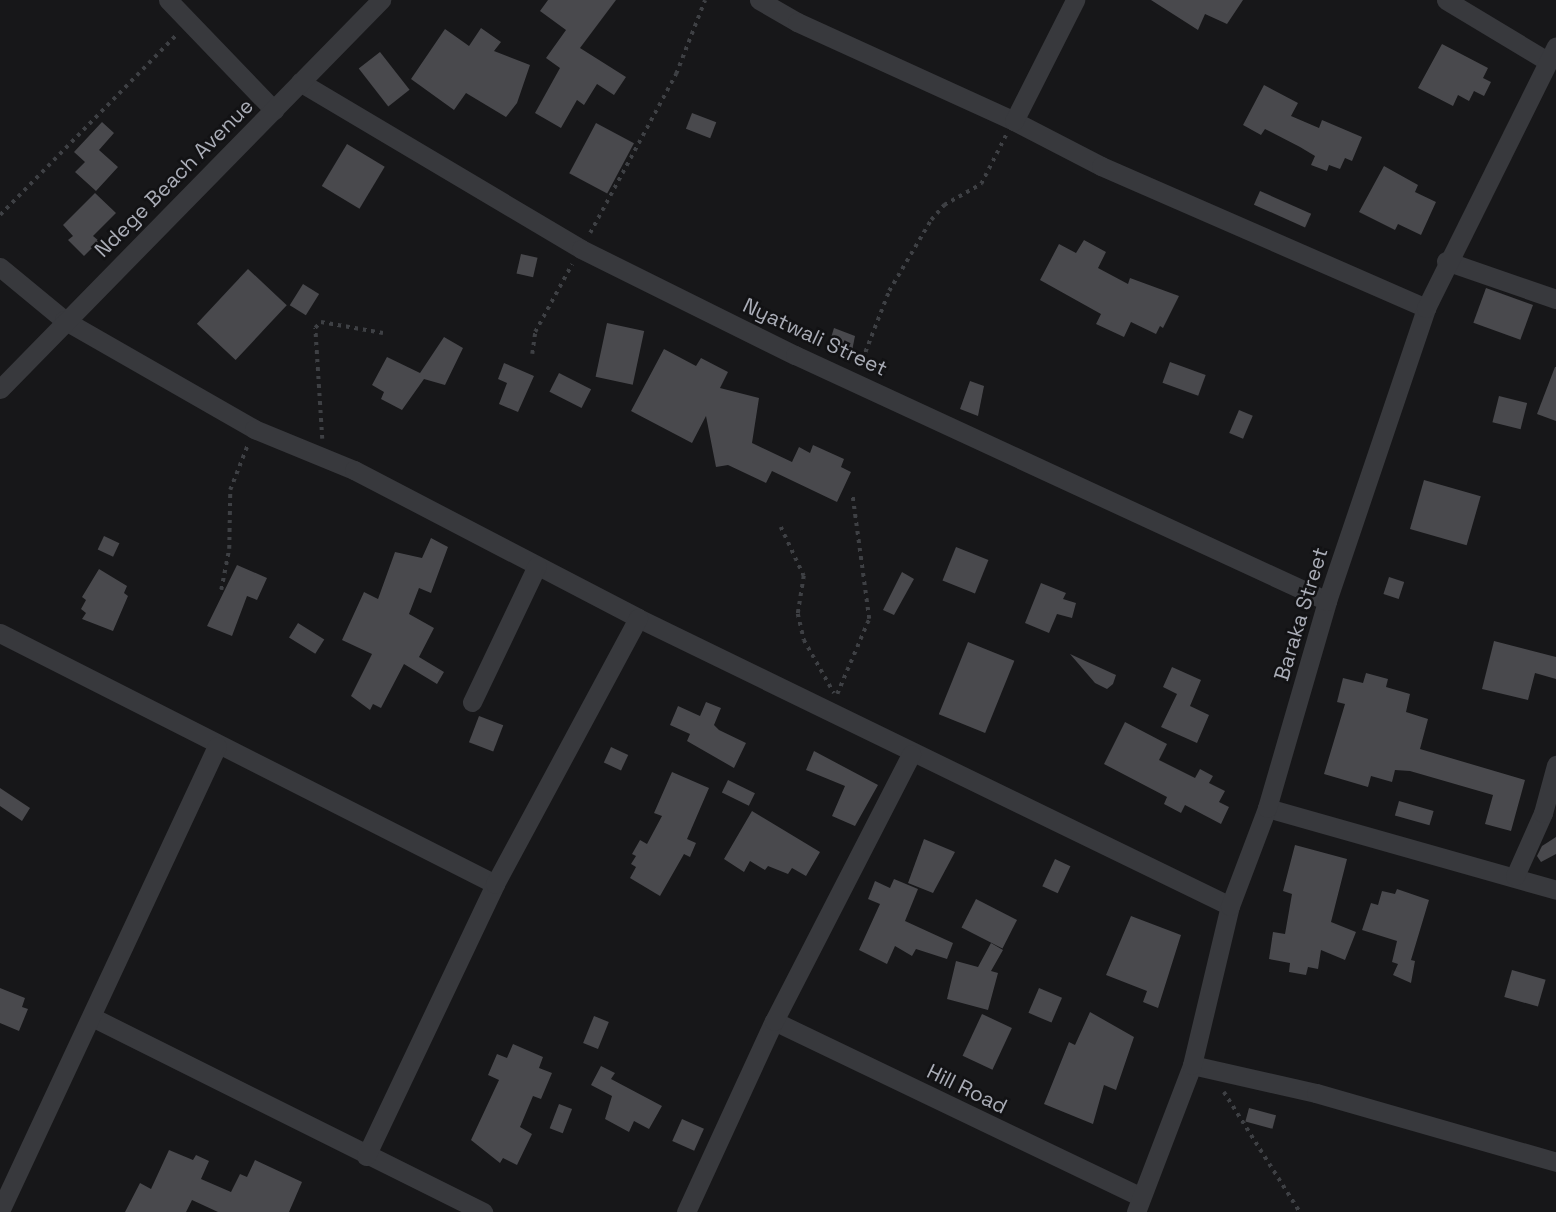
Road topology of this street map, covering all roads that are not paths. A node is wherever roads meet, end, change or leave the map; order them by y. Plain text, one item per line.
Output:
1 (168, 0) edge
2 (381, 0) edge
3 (759, 0) edge
4 (1075, 0) edge
5 (1446, 0) edge
6 (1551, 54) edge
7 (300, 82) junction
8 (274, 110) junction
9 (1014, 121) junction
10 (1446, 261) junction
11 (0, 267) edge
12 (1556, 299) edge
13 (1426, 308) junction
14 (64, 320) junction
15 (0, 389) edge
16 (537, 566) junction
17 (1327, 601) junction
18 (638, 618) junction
19 (0, 633) edge
20 (472, 702) dead end
21 (217, 747) junction
22 (911, 754) junction
23 (1556, 765) edge
24 (1267, 808) junction
25 (1515, 876) junction
26 (495, 884) junction
27 (1556, 890) edge
28 (1230, 906) junction
29 (94, 1018) junction
30 (774, 1021) junction
31 (1192, 1065) junction
32 (366, 1156) junction
33 (1556, 1162) edge
34 (1138, 1205) edge
35 (0, 1211) edge
36 (483, 1212) edge
37 (686, 1212) edge

1 - 8 street
2 - 7 street, Ndege Beach Avenue
3 - 9 street
4 - 9 street
5 - 6 street
6 - 10 street, Baraka Street
7 - 8 street, Ndege Beach Avenue
7 - 17 street, Nyatwali Street
8 - 14 street, Ndege Beach Avenue
9 - 13 street
10 - 12 street
10 - 13 street, Baraka Street
11 - 14 street
13 - 17 street, Baraka Street
14 - 15 street, Ndege Beach Avenue
14 - 16 street
16 - 18 street
16 - 20 street
17 - 24 street, Baraka Street
18 - 22 street
18 - 26 street
19 - 21 street
21 - 26 street
21 - 29 street
22 - 28 street
22 - 30 street
23 - 25 street
24 - 25 street
24 - 28 street, Baraka Street
25 - 27 street
26 - 32 street
28 - 31 street, Baraka Street
29 - 32 street
29 - 35 street
30 - 34 street, Hill Road
30 - 37 street
31 - 33 street
31 - 34 street, Baraka Street
32 - 36 street

